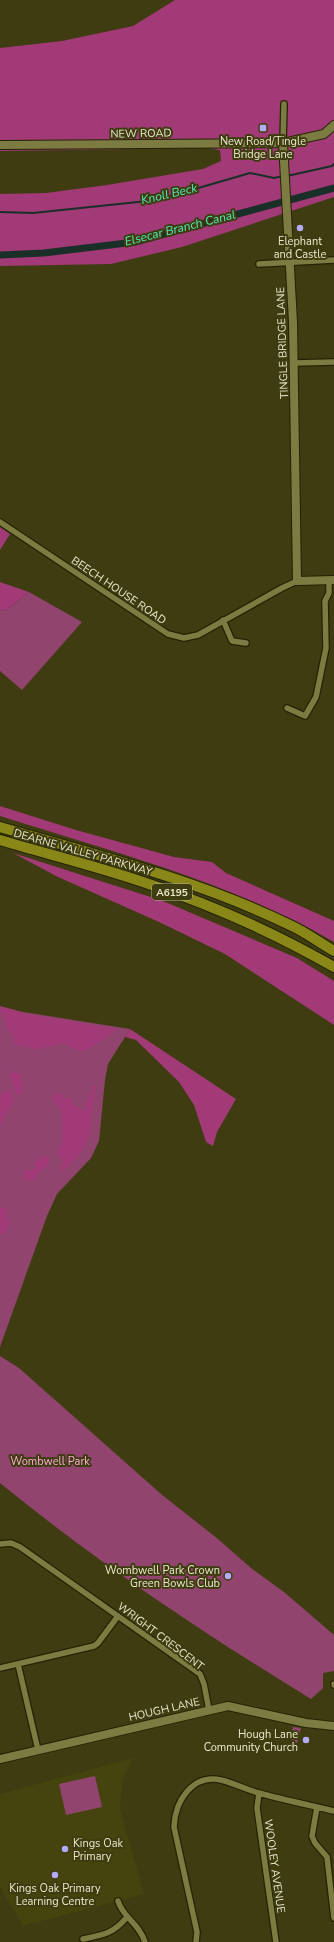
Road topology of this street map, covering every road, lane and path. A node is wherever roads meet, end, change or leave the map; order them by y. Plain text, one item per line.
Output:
1 (284, 104) dead end
2 (334, 125) edge
3 (283, 143) junction
4 (0, 145) edge
5 (332, 260) edge
6 (290, 262) junction
7 (259, 264) dead end
8 (334, 362) edge
9 (294, 363) junction
10 (0, 522) edge
11 (331, 580) edge
12 (297, 581) junction
13 (223, 620) junction
14 (246, 643) dead end
15 (287, 708) dead end
16 (0, 827) edge
17 (0, 840) edge
18 (334, 951) edge
19 (334, 967) edge
20 (0, 1544) edge
21 (118, 1616) junction
22 (18, 1664) junction
23 (0, 1668) edge
24 (209, 1710) junction
25 (334, 1726) edge
26 (38, 1750) junction
27 (0, 1759) edge
28 (259, 1793) junction
29 (316, 1807) junction
30 (334, 1811) edge
31 (118, 1901) dead end
32 (127, 1917) junction
33 (334, 1918) edge
34 (83, 1939) dead end
35 (145, 1942) edge
36 (196, 1942) edge
37 (276, 1942) edge

1 - 3 street, TINGLE BRIDGE LANE
2 - 3 main road, NEW ROAD
3 - 4 main road, NEW ROAD
3 - 6 main road, TINGLE BRIDGE LANE
5 - 6 street
6 - 7 street
6 - 9 main road, TINGLE BRIDGE LANE
8 - 9 street
9 - 12 main road, TINGLE BRIDGE LANE
10 - 13 street, BEECH HOUSE ROAD
11 - 12 main road
11 - 15 street
12 - 13 street, BEECH HOUSE ROAD
13 - 14 street
16 - 18 highway, DEARNE VALLEY PARKWAY / A6195
17 - 19 highway, DEARNE VALLEY PARKWAY / A6195
20 - 21 street, WRIGHT CRESCENT
21 - 22 street
21 - 24 street, WRIGHT CRESCENT
22 - 23 street
22 - 26 street
24 - 25 main road, HOUGH LANE
24 - 26 main road, HOUGH LANE
26 - 27 main road, HOUGH LANE
28 - 29 street
28 - 36 street
28 - 37 street, WOOLEY AVENUE
29 - 30 street
29 - 33 street
31 - 32 street
32 - 34 street
32 - 35 street

